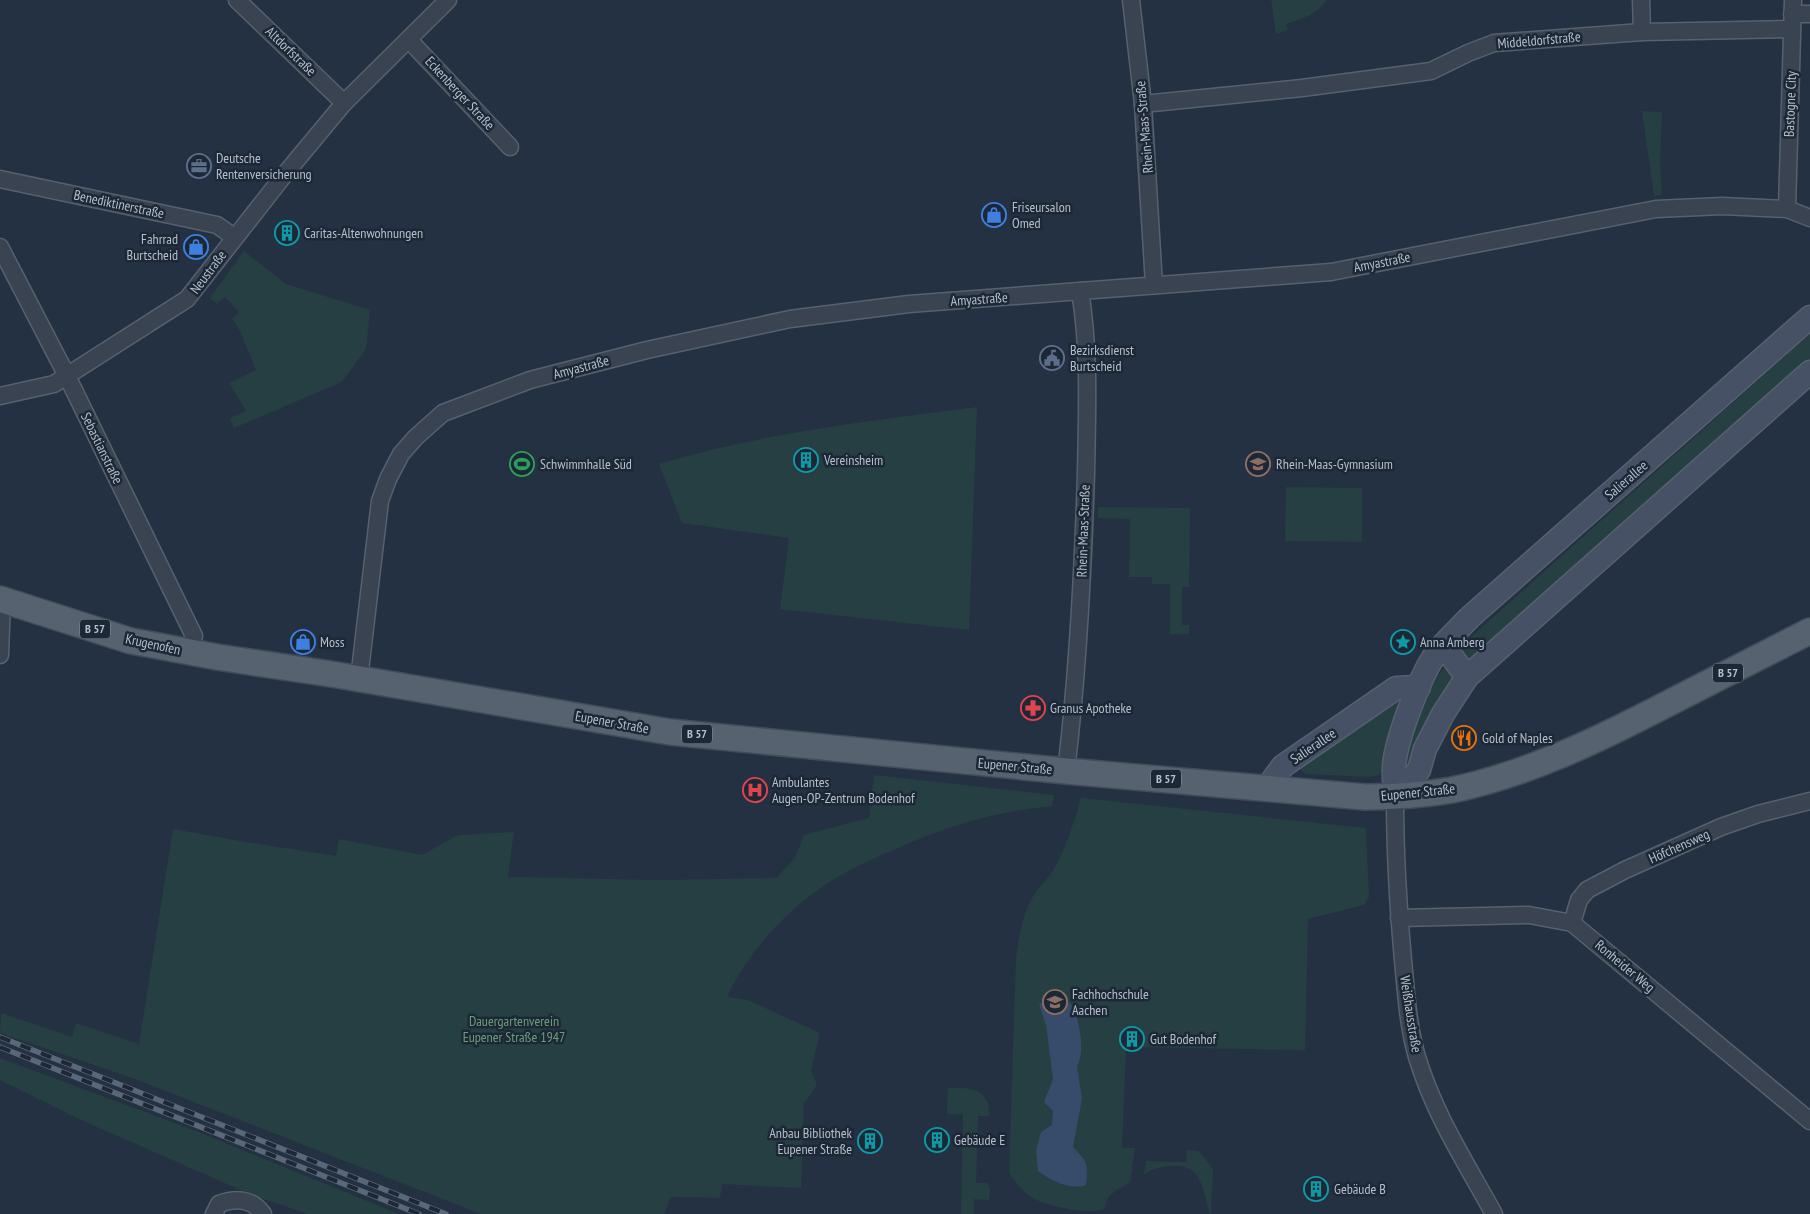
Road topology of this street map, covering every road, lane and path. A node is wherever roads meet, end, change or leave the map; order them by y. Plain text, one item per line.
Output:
1 (237, 0) edge
2 (448, 0) edge
3 (1131, 0) edge
4 (1641, 0) edge
5 (1792, 14) edge
6 (1810, 14) edge
7 (1642, 32) junction
8 (410, 40) junction
9 (344, 103) junction
10 (1143, 104) junction
11 (510, 147) dead end
12 (0, 179) edge
13 (1787, 209) junction
14 (1810, 218) edge
15 (234, 237) junction
16 (0, 247) edge
17 (1154, 285) junction
18 (1080, 291) junction
19 (1810, 317) edge
20 (1810, 372) edge
21 (67, 376) junction
22 (0, 396) edge
23 (1, 599) edge
24 (1810, 631) edge
25 (1443, 645) junction
26 (191, 652) junction
27 (0, 655) edge
28 (1467, 677) junction
29 (359, 679) junction
30 (1419, 687) junction
31 (1066, 771) junction
32 (1266, 789) junction
33 (1395, 797) junction
34 (1810, 801) edge
35 (1399, 918) junction
36 (1572, 923) junction
37 (1810, 1121) edge
38 (214, 1214) edge
39 (263, 1214) edge
40 (1494, 1214) edge

1 - 9 street, Altdorfstraße
2 - 8 street
3 - 10 street, Rhein-Maas-Straße
4 - 7 street
5 - 6 street, Middeldorfstraße
5 - 7 street, Middeldorfstraße
5 - 13 street, Bastogne City
7 - 10 street, Middeldorfstraße
8 - 9 street
8 - 11 street, Eckenberger Straße
9 - 15 street, Neustraße
10 - 17 street, Rhein-Maas-Straße
12 - 15 street, Benediktinerstraße
13 - 14 street, Amyastraße
13 - 17 street, Amyastraße
15 - 21 street, Neustraße
16 - 21 street, Sebastianstraße
17 - 18 street, Amyastraße
18 - 29 street, Amyastraße
18 - 31 street, Rhein-Maas-Straße
19 - 25 street, Salierallee
20 - 28 street
21 - 22 street, Neustraße
21 - 26 street, Sebastianstraße
23 - 26 main road, Krugenofen / B 57
23 - 27 street
24 - 33 main road, Eupener Straße / B 57
25 - 28 street
25 - 30 street, Salierallee
26 - 29 main road, Eupener Straße / B 57
28 - 33 street
29 - 31 main road, Eupener Straße / B 57
30 - 32 street, Salierallee
30 - 33 street, Salierallee
31 - 32 main road, Eupener Straße / B 57
32 - 33 main road, Eupener Straße / B 57
33 - 35 street, Weißhausstraße
34 - 36 street, Höfchensweg
35 - 36 street, Ronheider Weg
35 - 40 street, Weißhausstraße
36 - 37 street, Ronheider Weg
38 - 39 street

